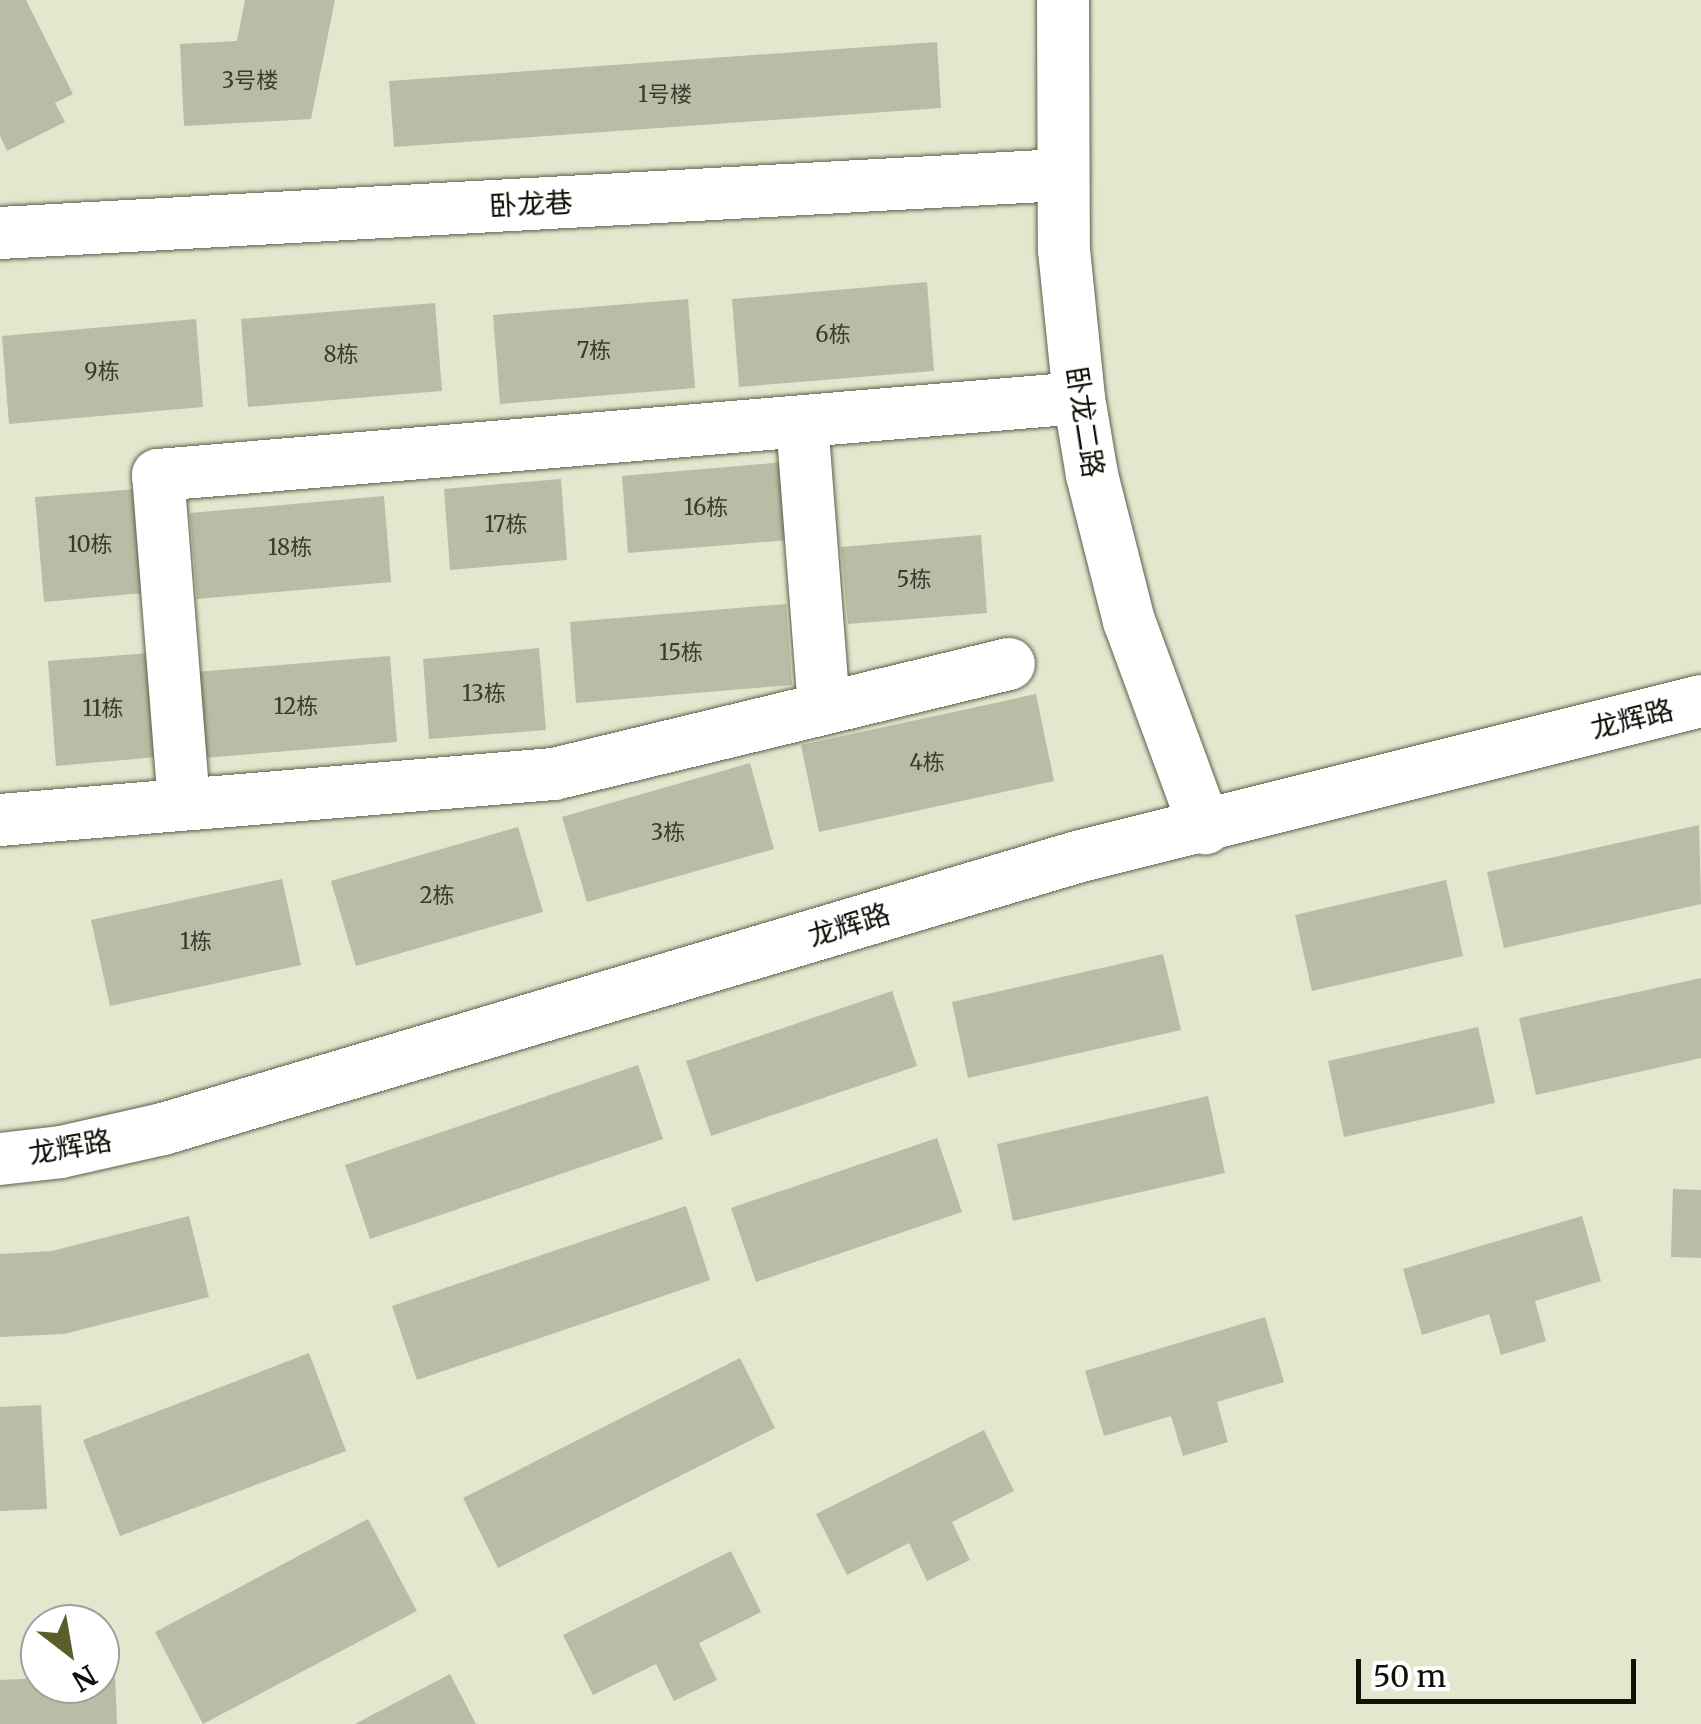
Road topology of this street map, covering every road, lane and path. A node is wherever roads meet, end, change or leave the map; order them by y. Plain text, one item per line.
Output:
1 (1063, 0) edge
2 (1061, 175) junction
3 (0, 233) edge
4 (1079, 398) junction
5 (802, 422) junction
6 (1010, 664) dead end
7 (1701, 701) edge
8 (824, 708) junction
9 (184, 804) junction
10 (0, 820) edge
11 (1205, 828) junction
12 (0, 1159) edge

1 - 2 street, 卧龙二路
2 - 3 street, 卧龙巷
2 - 4 street, 卧龙二路
4 - 5 street
4 - 11 street, 卧龙二路
5 - 8 street
5 - 9 street
6 - 8 street
7 - 11 street, 龙辉路
8 - 9 street
9 - 10 street
11 - 12 street, 龙辉路

